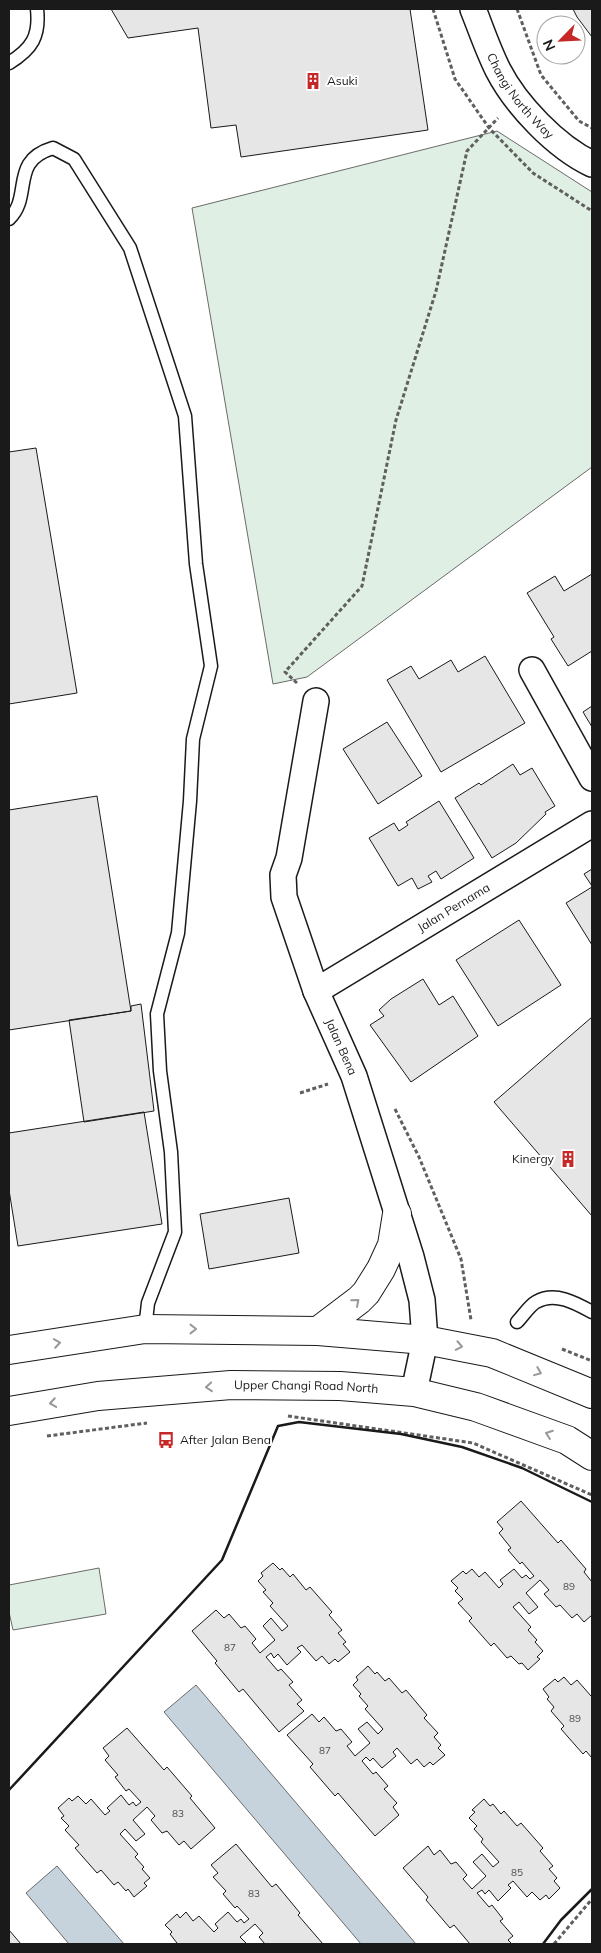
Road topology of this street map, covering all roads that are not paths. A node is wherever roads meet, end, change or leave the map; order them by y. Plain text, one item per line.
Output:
1 (37, 9) edge
2 (472, 9) edge
3 (9, 63) edge
4 (592, 164) edge
5 (9, 219) edge
6 (532, 670) dead end
7 (316, 702) road end
8 (592, 778) edge
9 (592, 824) edge
10 (316, 991) junction
11 (397, 1214) junction
12 (592, 1312) edge
13 (517, 1322) dead end
14 (145, 1329) junction
15 (318, 1331) junction
16 (425, 1340) junction
17 (9, 1350) edge
18 (414, 1392) junction
19 (592, 1394) edge
20 (9, 1410) edge
21 (592, 1456) edge

1 - 3 lane
2 - 4 street, Changi North Way
5 - 14 lane
6 - 8 street
7 - 10 street, Jalan Bena
9 - 10 street, Jalan Pernama
10 - 11 street, Jalan Bena
15 -> 11 street
11 - 16 street, Jalan Bena
12 - 13 lane
14 -> 15 street
17 -> 14 street
15 - 16 street
16 - 18 street, Jalan Bena
16 -> 19 street
18 -> 20 street, Upper Changi Road North
21 -> 18 street, Upper Changi Road North

